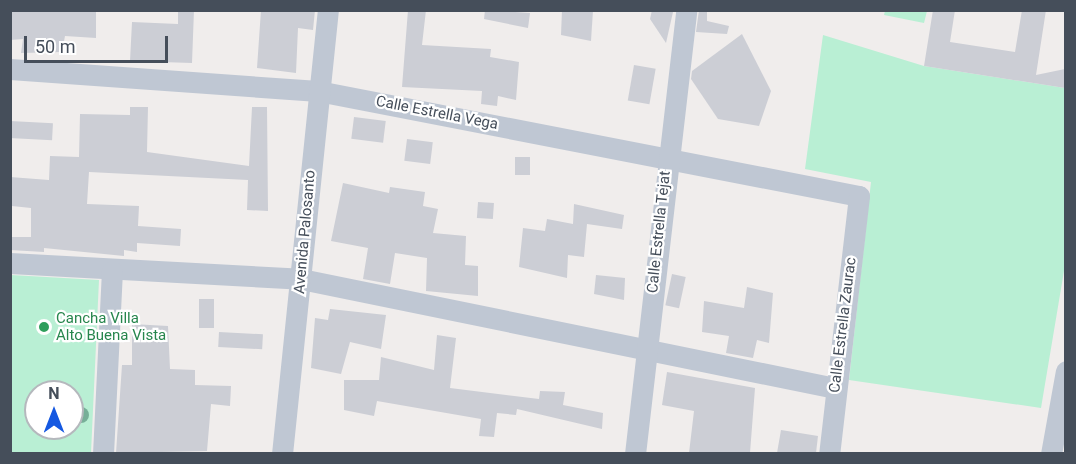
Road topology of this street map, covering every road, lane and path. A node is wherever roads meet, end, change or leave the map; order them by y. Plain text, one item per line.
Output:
1 (328, 10) edge
2 (686, 10) edge
3 (10, 69) edge
4 (318, 91) junction
5 (667, 156) junction
6 (859, 196) joint
7 (10, 263) edge
8 (112, 271) junction
9 (301, 279) junction
10 (646, 350) junction
11 (1065, 371) edge
12 (835, 388) junction
13 (1061, 420) edge
14 (104, 453) edge
15 (282, 453) edge
16 (635, 453) edge
17 (829, 453) edge
18 (1052, 453) edge

1 - 4 street, Avenida Palosanto
2 - 5 street, Calle Estrella Tejat
3 - 4 street, Calle Estrella Vega
4 - 5 street, Calle Estrella Vega
4 - 9 street, Avenida Palosanto
5 - 6 street, Calle Estrella Vega
5 - 10 street, Calle Estrella Tejat
6 - 12 street, Calle Estrella Zaurac
7 - 8 street
8 - 9 street
8 - 14 street
9 - 10 street
9 - 15 street, Avenida Palosanto
10 - 12 street
10 - 16 street, Calle Estrella Tejat
11 - 13 street
12 - 17 street, Calle Estrella Zaurac
13 - 18 street

